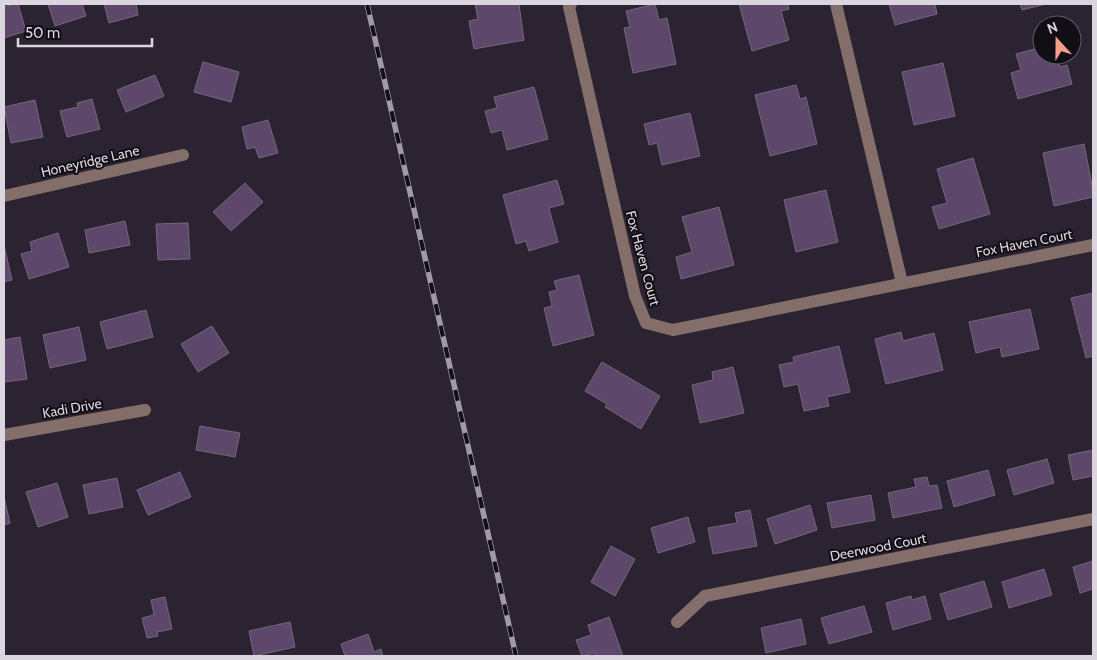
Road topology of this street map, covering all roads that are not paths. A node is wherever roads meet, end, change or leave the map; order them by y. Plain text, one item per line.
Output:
1 (570, 4) edge
2 (836, 4) edge
3 (183, 155) dead end
4 (4, 196) edge
5 (1093, 245) edge
6 (902, 283) junction
7 (145, 410) dead end
8 (4, 435) edge
9 (1093, 519) edge
10 (677, 622) dead end

1 - 6 street, Fox Haven Court
2 - 6 street
3 - 4 street, Honeyridge Lane
5 - 6 street, Fox Haven Court
7 - 8 street, Kadi Drive
9 - 10 street, Deerwood Court

